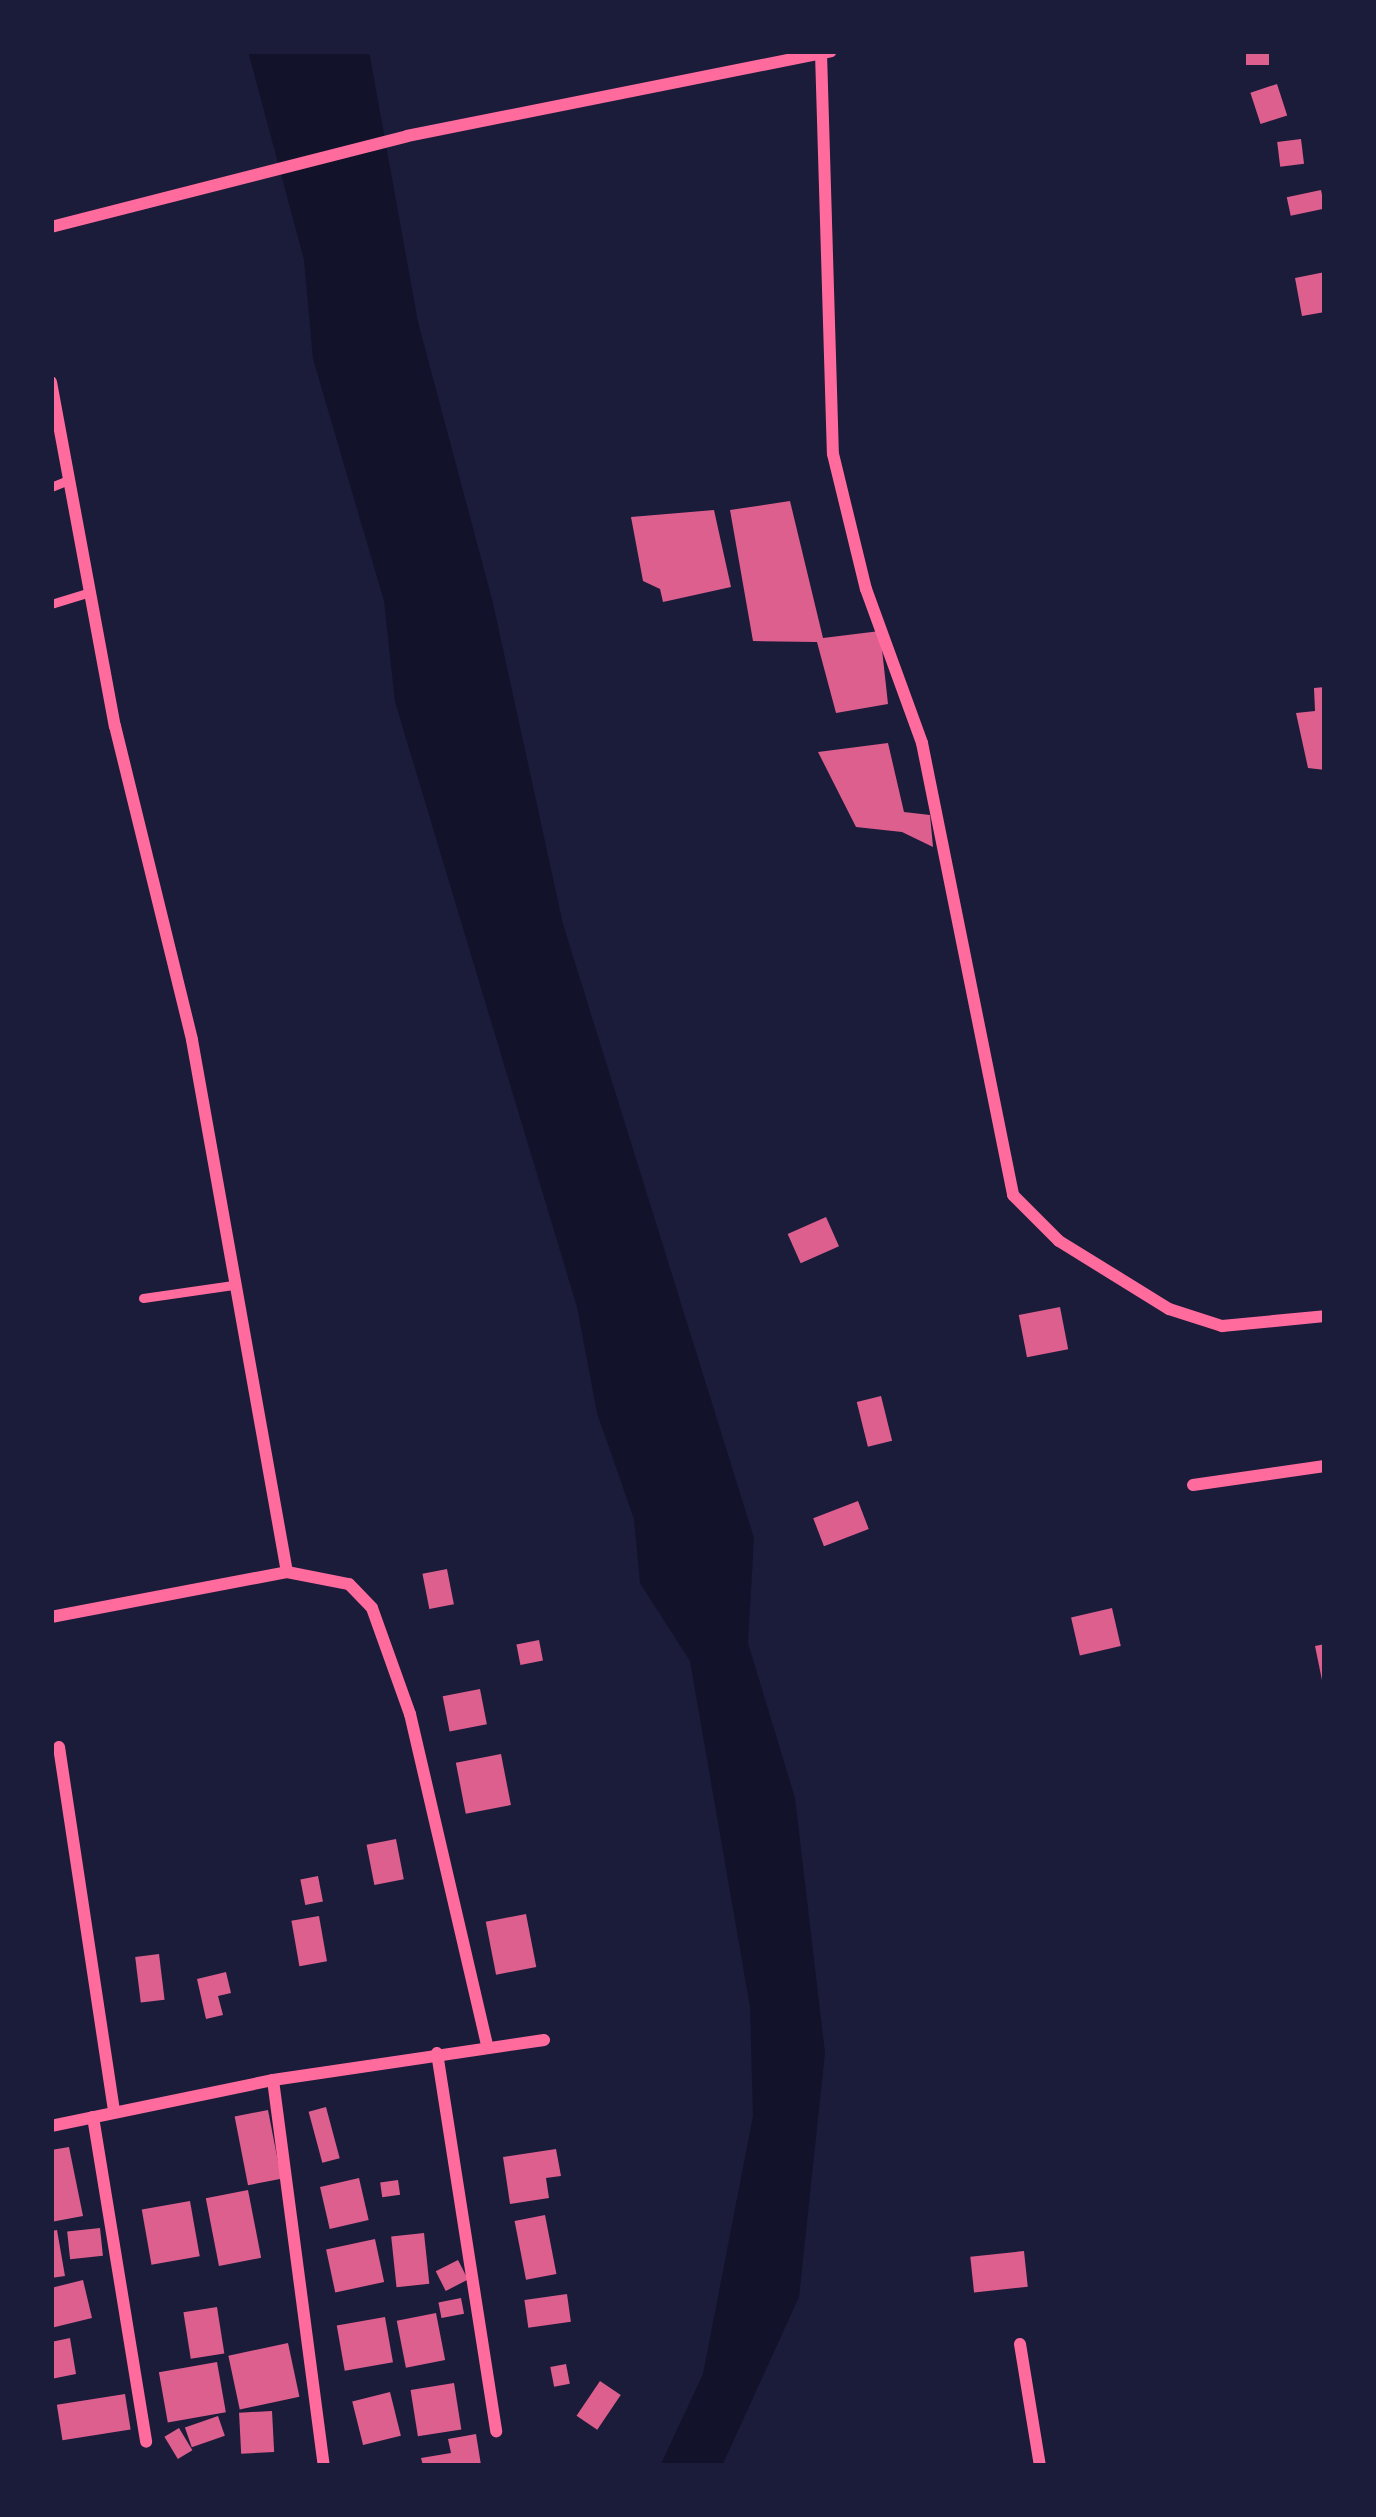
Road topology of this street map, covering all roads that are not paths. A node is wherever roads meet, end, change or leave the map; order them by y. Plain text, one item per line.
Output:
1 (826, 52) edge
2 (51, 227) edge
3 (51, 382) edge
4 (68, 480) junction
5 (51, 487) edge
6 (90, 592) junction
7 (51, 604) edge
8 (233, 1285) junction
9 (142, 1298) dead end
10 (1325, 1316) edge
11 (1325, 1466) edge
12 (1193, 1485) dead end
13 (287, 1571) junction
14 (51, 1617) edge
15 (59, 1747) dead end
16 (544, 2040) dead end
17 (488, 2048) junction
18 (437, 2053) junction
19 (272, 2080) junction
20 (114, 2111) junction
21 (93, 2117) junction
22 (51, 2126) edge
23 (1020, 2344) dead end
24 (496, 2431) dead end
25 (146, 2442) dead end
26 (324, 2466) edge
27 (1040, 2466) edge

1 - 2 street
1 - 10 street
3 - 4 street
4 - 5 lane
4 - 6 street
6 - 7 lane
6 - 8 street
8 - 9 lane
8 - 13 street
11 - 12 street
13 - 14 street
13 - 17 street
15 - 20 street
16 - 17 street
17 - 18 street
18 - 19 street
18 - 24 street
19 - 20 street
19 - 26 street
20 - 21 street
21 - 22 street
21 - 25 street
23 - 27 street

